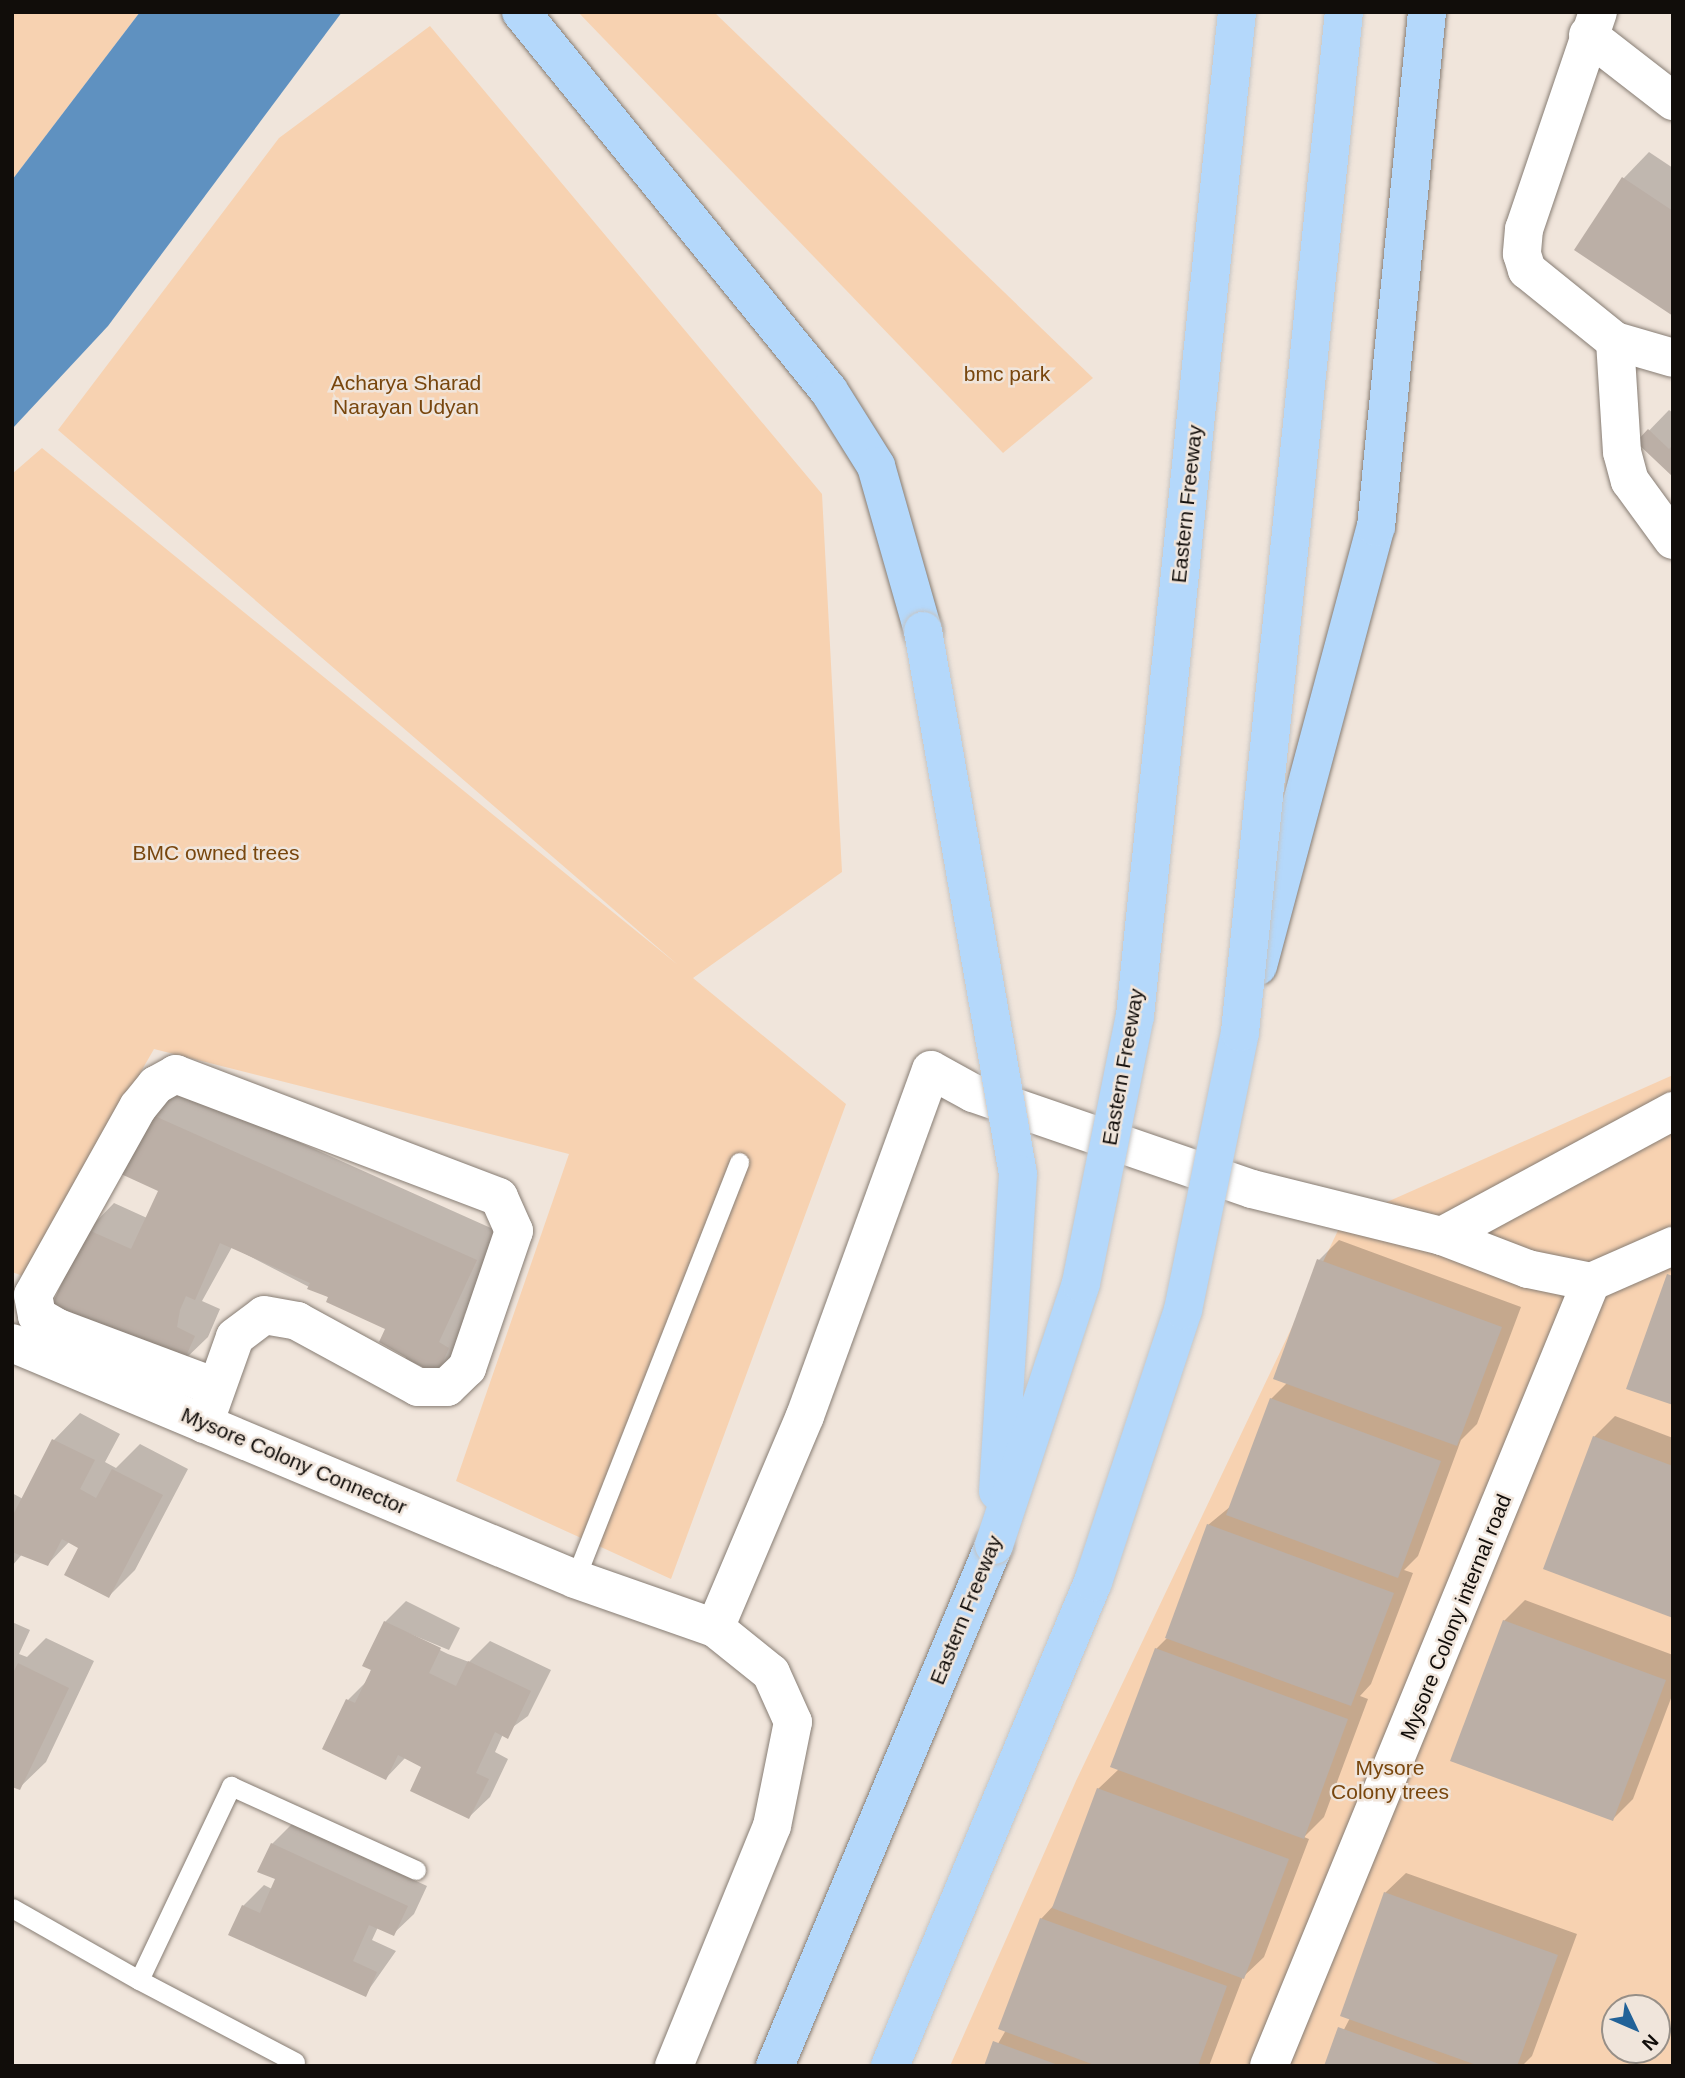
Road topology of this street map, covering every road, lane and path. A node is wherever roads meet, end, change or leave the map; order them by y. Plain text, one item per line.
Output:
1 (1237, 12) edge
2 (1344, 12) edge
3 (1427, 12) edge
4 (531, 24) edge
5 (1593, 24) edge
6 (1673, 101) edge
7 (1615, 341) junction
8 (1673, 358) edge
9 (1673, 540) edge
10 (1240, 1032) junction
11 (1673, 1111) edge
12 (739, 1162) dead end
13 (1442, 1236) junction
14 (1673, 1246) edge
15 (1591, 1282) junction
16 (12, 1343) edge
17 (213, 1387) junction
18 (204, 1424) junction
19 (994, 1545) junction
20 (575, 1579) junction
21 (715, 1628) junction
22 (416, 1870) dead end
23 (12, 1909) edge
24 (139, 1980) junction
25 (295, 2062) dead end
26 (674, 2066) edge
27 (775, 2066) edge
28 (890, 2066) edge
29 (1269, 2066) edge

1 - 19 highway, Eastern Freeway, bridge
2 - 10 highway, bridge
3 - 10 highway, bridge
4 - 19 highway, bridge
5 - 6 street
5 - 7 street
7 - 8 street
7 - 9 street
10 - 28 highway, bridge
11 - 13 street
12 - 20 lane
13 - 15 street
13 - 21 street
14 - 15 street
15 - 29 street, Mysore Colony internal road
16 - 18 street, Mysore Colony Connector
17 - 17 street
17 - 18 street
18 - 20 street, Mysore Colony Connector
19 - 27 highway, Eastern Freeway
20 - 21 street, Mysore Colony Connector
21 - 26 street
22 - 24 lane
23 - 24 lane
24 - 25 lane

